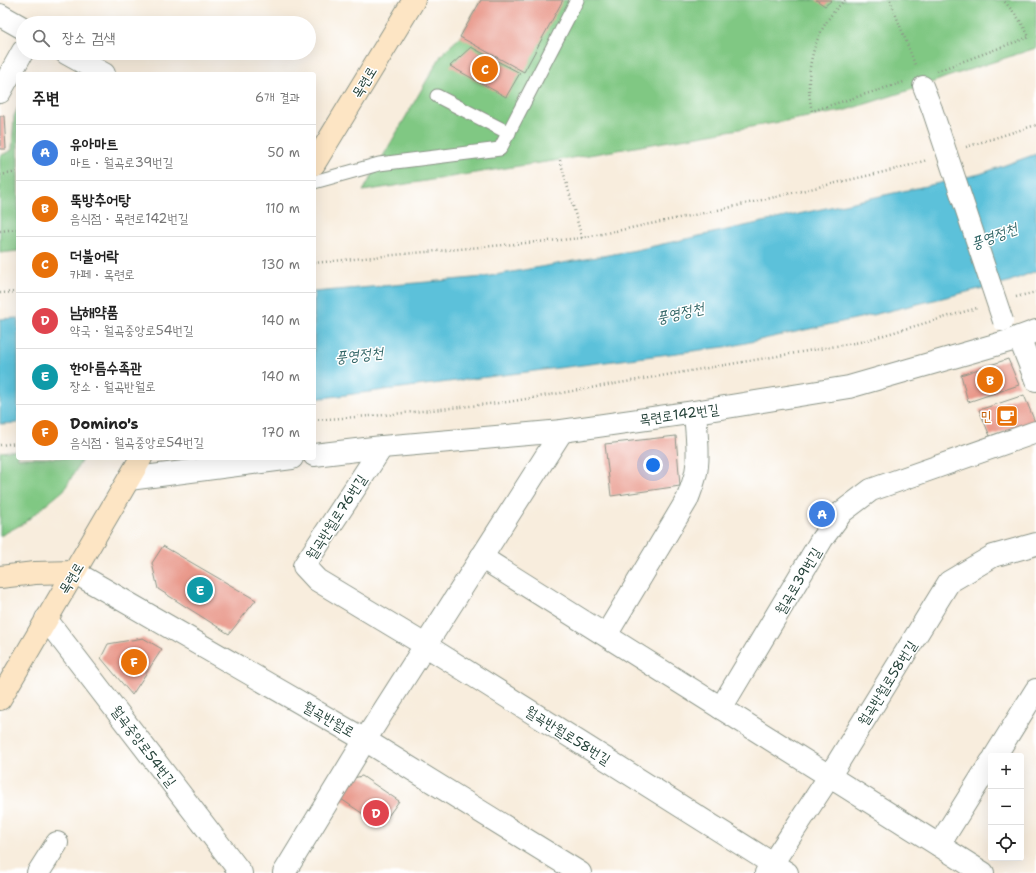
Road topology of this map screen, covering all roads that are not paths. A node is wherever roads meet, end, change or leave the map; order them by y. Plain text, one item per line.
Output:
1 (414, 0) edge
2 (577, 0) edge
3 (0, 15) edge
4 (16, 24) edge
5 (18, 60) edge
6 (79, 60) edge
7 (100, 72) edge
8 (922, 82) road end
9 (0, 92) edge
10 (437, 96) dead end
11 (508, 133) junction
12 (316, 161) edge
13 (316, 181) edge
14 (1017, 332) edge
15 (1036, 380) edge
16 (695, 412) junction
17 (562, 431) junction
18 (1035, 436) edge
19 (382, 447) junction
20 (316, 455) edge
21 (140, 460) edge
22 (276, 460) edge
23 (129, 479) junction
24 (1036, 544) edge
25 (482, 557) junction
26 (74, 572) junction
27 (0, 577) edge
28 (46, 619) junction
29 (606, 635) junction
30 (425, 645) junction
31 (1036, 690) edge
32 (0, 698) edge
33 (721, 708) junction
34 (365, 740) junction
35 (996, 753) edge
36 (988, 767) edge
37 (829, 776) junction
38 (56, 842) dead end
39 (938, 845) junction
40 (775, 870) edge
41 (38, 873) edge
42 (241, 873) edge
43 (284, 873) edge
44 (580, 873) edge
45 (983, 873) edge

1 - 12 main road, 목련로
2 - 11 lane
3 - 4 street
5 - 9 street
6 - 7 street
8 - 14 street, bridge
10 - 11 lane
11 - 13 lane
14 - 15 street
14 - 16 street, 목련로142번길
16 - 17 street, 목련로142번길
16 - 29 street
17 - 19 street, 목련로142번길
17 - 25 street
18 - 33 street, 월곡로39번길
19 - 20 street, 목련로142번길
19 - 30 street, 월곡반월로76번길
21 - 23 main road, 목련로
22 - 23 street
23 - 26 main road, 목련로
24 - 37 street, 월곡반월로58번길
25 - 29 street
25 - 30 street
26 - 27 main road
26 - 28 main road, 목련로
26 - 34 street, 월곡반월로
28 - 32 main road, 목련로
28 - 42 street, 월곡중앙로54번길
29 - 33 street
30 - 34 street
30 - 40 street, 월곡반월로58번길
31 - 35 street
33 - 37 street
34 - 43 street
34 - 44 street, 월곡반월로
36 - 39 street
37 - 39 street
37 - 40 street, 월곡반월로58번길
38 - 41 street
39 - 45 street

